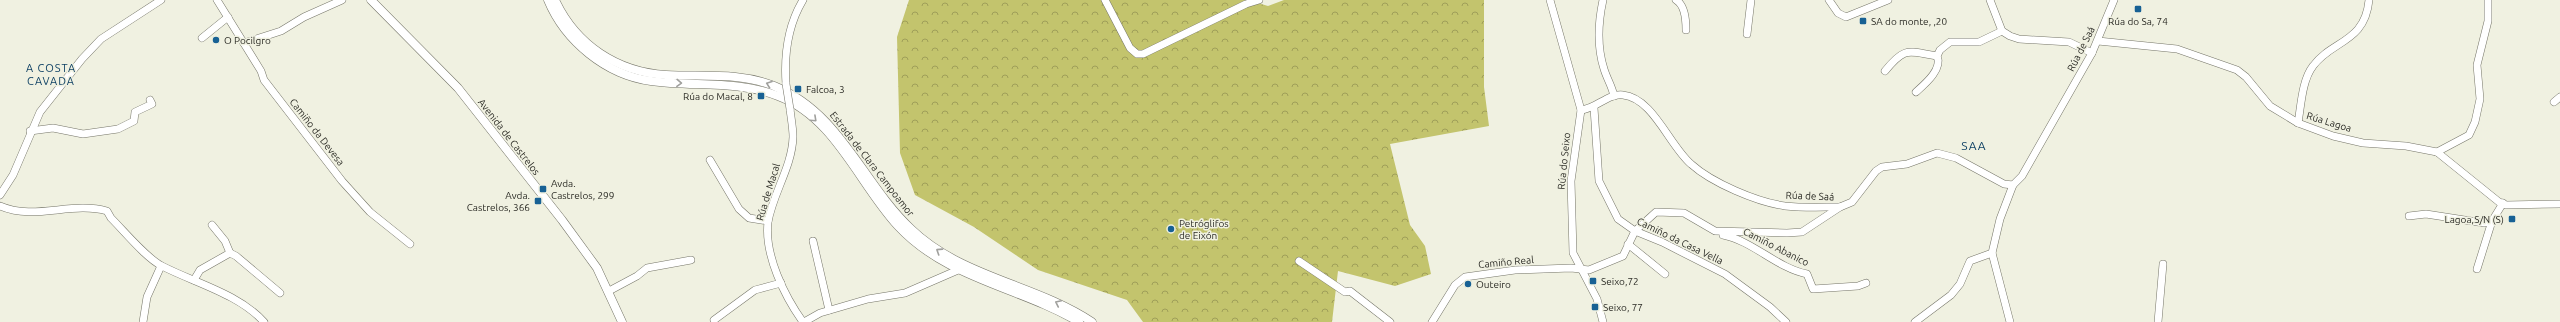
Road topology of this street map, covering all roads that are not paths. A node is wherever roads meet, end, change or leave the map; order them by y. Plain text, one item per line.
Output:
1 (161, 0) edge
2 (218, 0) edge
3 (342, 0) edge
4 (371, 0) edge
5 (548, 0) edge
6 (555, 0) edge
7 (803, 0) edge
8 (1105, 0) edge
9 (1259, 0) edge
10 (1550, 0) edge
11 (1603, 0) edge
12 (1676, 0) edge
13 (1750, 0) edge
14 (1829, 0) edge
15 (1888, 0) edge
16 (1990, 0) edge
17 (2114, 0) edge
18 (2369, 0) edge
19 (2488, 0) edge
20 (1244, 2) edge
21 (228, 18) junction
22 (1686, 30) dead end
23 (2002, 31) junction
24 (1747, 34) dead end
25 (202, 38) dead end
26 (2098, 41) junction
27 (244, 43) junction
28 (2092, 53) junction
29 (1937, 56) junction
30 (1885, 71) dead end
31 (1916, 92) dead end
32 (1614, 96) junction
33 (2560, 97) edge
34 (150, 100) dead end
35 (2554, 102) dead end
36 (1594, 108) junction
37 (1580, 110) junction
38 (2298, 123) junction
39 (30, 131) junction
40 (2437, 152) junction
41 (710, 160) dead end
42 (2013, 185) junction
43 (0, 195) edge
44 (2502, 203) junction
45 (2560, 204) edge
46 (0, 206) edge
47 (1840, 207) junction
48 (2409, 216) dead end
49 (768, 221) junction
50 (2492, 221) junction
51 (212, 225) dead end
52 (1635, 231) junction
53 (1715, 231) junction
54 (813, 241) dead end
55 (410, 244) dead end
56 (1628, 244) junction
57 (230, 253) junction
58 (1992, 253) junction
59 (691, 260) dead end
60 (1299, 261) dead end
61 (2164, 264) dead end
62 (161, 266) junction
63 (2477, 268) dead end
64 (958, 270) junction
65 (1580, 270) junction
66 (1665, 274) dead end
67 (194, 280) junction
68 (781, 283) junction
69 (1866, 283) dead end
70 (609, 291) junction
71 (280, 293) dead end
72 (829, 310) junction
73 (714, 320) dead end
74 (143, 322) edge
75 (264, 322) edge
76 (622, 322) edge
77 (803, 322) edge
78 (1079, 322) edge
79 (1092, 322) edge
80 (1390, 322) edge
81 (1432, 322) edge
82 (1603, 322) edge
83 (1786, 322) edge
84 (1915, 322) edge
85 (2010, 322) edge
86 (2158, 322) edge

1 - 39 street
2 - 21 street, Camiño da Devesa
3 - 27 street
4 - 70 main road, Avenida de Castrelos
5 -> 64 main road, Estrada de Clara Campoamor
79 -> 6 main road, Estrada de Clara Campoamor
7 - 49 street, Rúa de Macal, bridge
8 - 20 street
9 - 20 street
10 - 37 street, Rúa do Seixo
11 - 32 street
12 - 22 street
13 - 24 street
14 - 15 street
16 - 23 street
17 - 26 street, Rúa de Saá
18 - 38 street
19 - 40 street
21 - 25 street
21 - 27 street, Camiño da Devesa
23 - 28 street
23 - 29 street
26 - 28 street, Rúa de Saá
26 - 38 street, Rúa Lagoa
27 - 55 street, Camiño da Devesa
28 - 42 street, Rúa de Saá
29 - 30 street
29 - 31 street
32 - 36 street
32 - 47 street, Rúa de Saá
33 - 35 street
34 - 39 street
36 - 37 street
36 - 52 street, Camiño da Casa Vella
37 - 65 street, Rúa do Seixo
38 - 40 street, Rúa Lagoa
39 - 43 street
40 - 44 street, Rúa Lagoa
41 - 49 street
42 - 47 street, Rúa de Saá
42 - 58 street
44 - 45 street
44 - 50 street
46 - 62 street
47 - 53 street, Camiño Abanico
48 - 50 street
49 - 68 street, Rúa de Macal
50 - 63 street
51 - 57 street
52 - 53 street, Camiño Abanico
52 - 56 street, Camiño Abanico
52 - 83 street, Camiño da Casa Vella
53 - 69 street, Camiño Abanico
54 - 72 street
56 - 65 street, Camiño Abanico
56 - 66 street
57 - 67 street
57 - 71 street
58 - 84 street
58 - 85 street
59 - 70 street
60 - 80 street
61 - 86 street
62 - 67 street
62 - 74 street
64 - 72 street, Rúa de Macal
64 - 78 main road, Estrada de Clara Campoamor
65 - 81 street, Camiño Real
65 - 82 street, Rúa do Seixo
67 - 75 street
68 - 73 street
68 - 77 street, Rúa de Macal
70 - 76 main road, Avenida de Castrelos
72 - 77 street, Rúa de Macal

